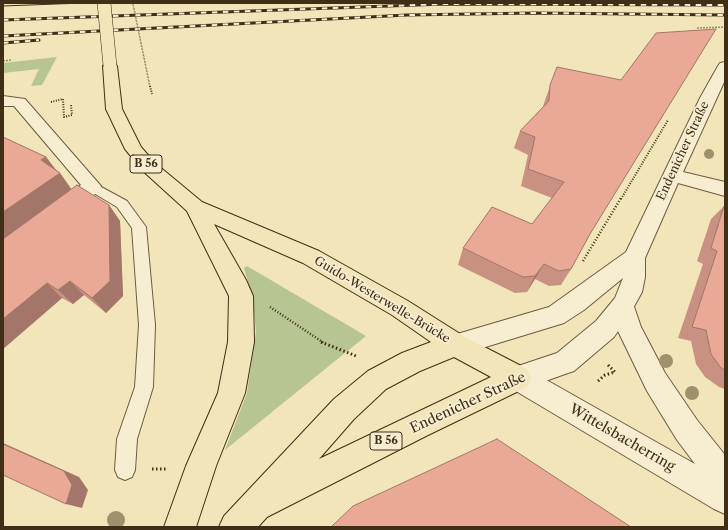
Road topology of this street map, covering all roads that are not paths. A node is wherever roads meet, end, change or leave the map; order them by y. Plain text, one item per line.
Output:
1 (104, 3) edge
2 (725, 66) edge
3 (3, 101) edge
4 (671, 175) junction
5 (92, 186) junction
6 (725, 189) edge
7 (195, 207) junction
8 (48, 220) edge
9 (634, 258) junction
10 (623, 305) junction
11 (456, 345) junction
12 (518, 378) junction
13 (125, 470) dead end
14 (725, 479) edge
15 (725, 498) edge
16 (245, 517) edge
17 (180, 527) edge

1 - 7 main road, Guido-Westerwelle-Brücke / B 56, bridge
2 - 4 street, Endenicher Straße
3 - 5 street
4 - 6 street
4 - 9 street, Endenicher Straße
5 - 8 street
5 - 13 lane
7 - 11 main road, Guido-Westerwelle-Brücke / B 56
7 - 17 main road, B 56
9 - 10 street, Endenicher Straße
9 - 11 street, Endenicher Straße
10 - 12 street, Endenicher Straße
10 - 14 street
11 - 12 main road, Guido-Westerwelle-Brücke / B 56
11 - 16 main road, Endenicher Straße / B 56
12 - 15 street, Wittelsbacherring
12 - 16 main road, Endenicher Straße / B 56

